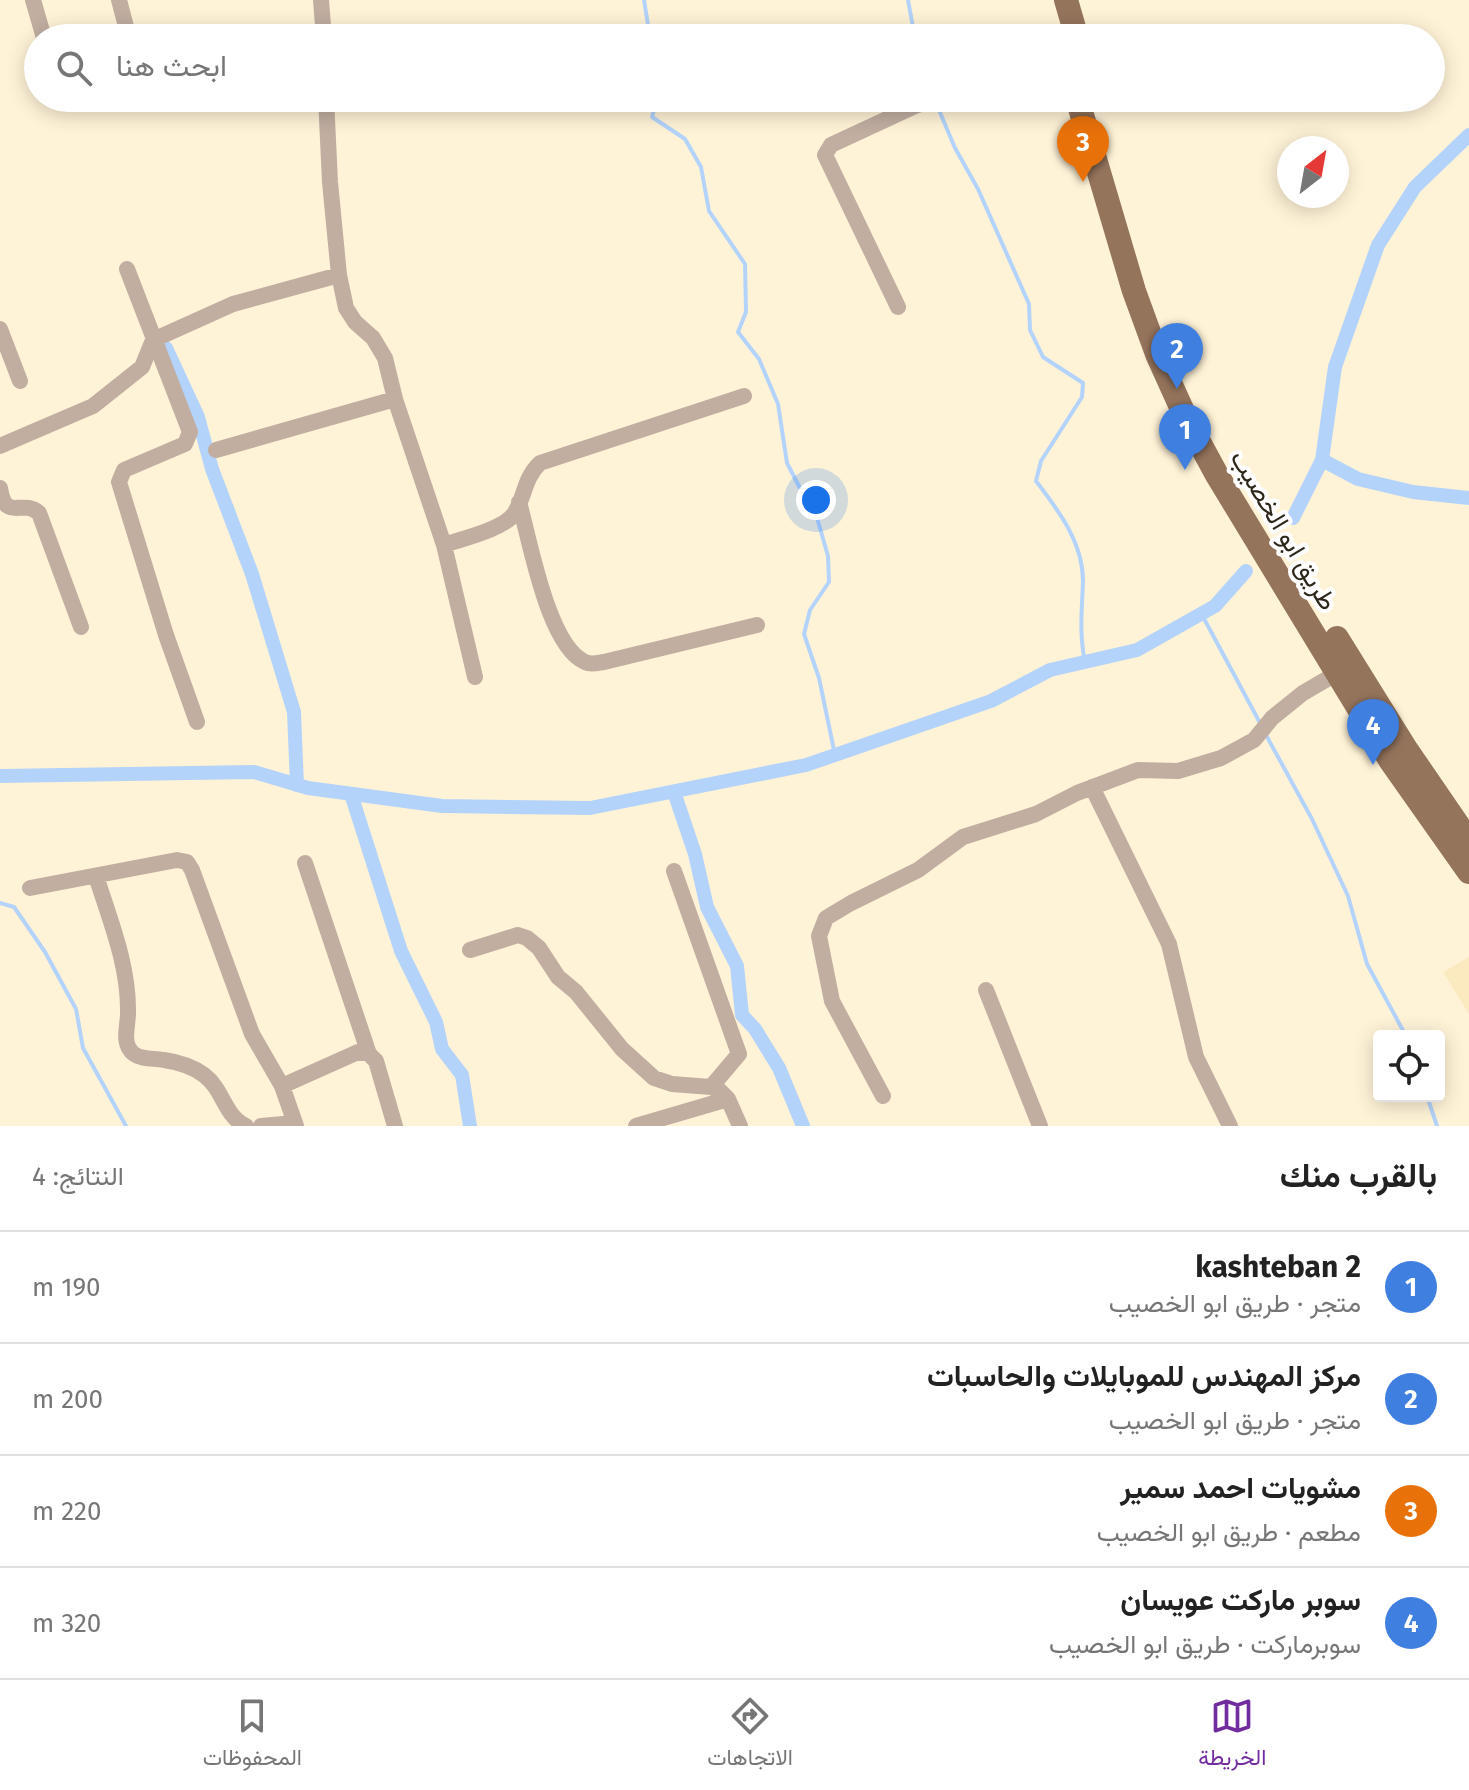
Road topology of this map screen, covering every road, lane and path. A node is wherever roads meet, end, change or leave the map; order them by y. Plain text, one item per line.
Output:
1 (33, 0) edge
2 (119, 0) edge
3 (321, 0) edge
4 (1051, 0) edge
5 (1066, 0) edge
6 (40, 24) edge
7 (125, 24) edge
8 (323, 24) edge
9 (1057, 24) edge
10 (1073, 24) edge
11 (327, 112) edge
12 (902, 112) edge
13 (1081, 112) edge
14 (1098, 112) edge
15 (127, 269) dead end
16 (339, 275) junction
17 (898, 307) dead end
18 (0, 329) edge
19 (153, 340) junction
20 (20, 381) dead end
21 (744, 396) dead end
22 (395, 399) junction
23 (0, 446) edge
24 (216, 450) dead end
25 (0, 488) edge
26 (519, 502) junction
27 (444, 545) junction
28 (757, 625) dead end
29 (81, 627) dead end
30 (1339, 672) junction
31 (475, 677) dead end
32 (197, 722) dead end
33 (1398, 754) junction
34 (1092, 787) junction
35 (1469, 841) edge
36 (305, 863) dead end
37 (674, 871) dead end
38 (1469, 872) edge
39 (96, 876) junction
40 (30, 888) dead end
41 (470, 950) dead end
42 (986, 990) dead end
43 (369, 1054) junction
44 (282, 1086) junction
45 (711, 1087) junction
46 (883, 1096) dead end
47 (728, 1099) junction
48 (296, 1125) edge
49 (242, 1126) edge
50 (261, 1126) edge
51 (395, 1126) edge
52 (636, 1126) edge
53 (740, 1126) edge
54 (1040, 1126) edge
55 (1230, 1126) edge

1 - 6 street
2 - 7 street
3 - 8 street
4 - 9 main road
5 - 10 main road
11 - 16 street
12 - 17 street
13 - 30 main road, طريق ابو الخصيب
14 - 33 main road, طريق ابو الخصيب
15 - 19 street
16 - 19 street
16 - 22 street
18 - 20 street
19 - 23 street
19 - 32 street
21 - 26 street
22 - 24 street
22 - 27 street
25 - 29 street
26 - 27 street
26 - 28 street
27 - 31 street
30 - 33 main road, طريق ابو الخصيب
30 - 34 street
33 - 35 main road, طريق ابو الخصيب
33 - 38 main road, طريق ابو الخصيب
34 - 46 street
34 - 55 street
36 - 43 street
37 - 45 street
39 - 40 street
39 - 44 street
39 - 49 street
41 - 45 street
42 - 54 street
43 - 44 street
43 - 51 street
44 - 48 street
45 - 47 street
47 - 52 street
47 - 53 street
48 - 50 street

